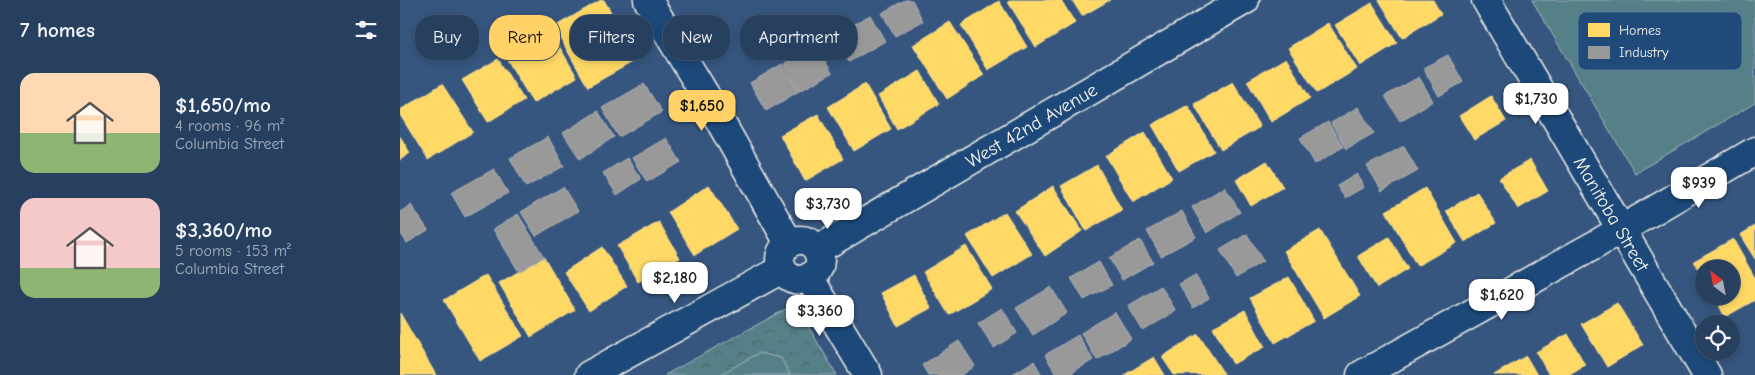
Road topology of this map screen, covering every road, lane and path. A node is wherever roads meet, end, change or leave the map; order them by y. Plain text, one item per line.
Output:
1 (648, 0) edge
2 (1245, 0) edge
3 (1486, 0) edge
4 (1755, 151) edge
5 (1622, 230) junction
6 (789, 243) junction
7 (817, 250) junction
8 (782, 269) junction
9 (809, 278) junction
10 (589, 375) edge
11 (868, 375) edge
12 (1361, 375) edge
13 (1707, 375) edge

1 - 6 street
2 - 7 street, West 42nd Avenue
3 - 5 street, Manitoba Street
4 - 5 street
5 - 12 street
5 - 13 street, Manitoba Street
6 - 7 street
6 - 8 street
7 - 9 street
8 - 9 street
8 - 10 street
9 - 11 street

